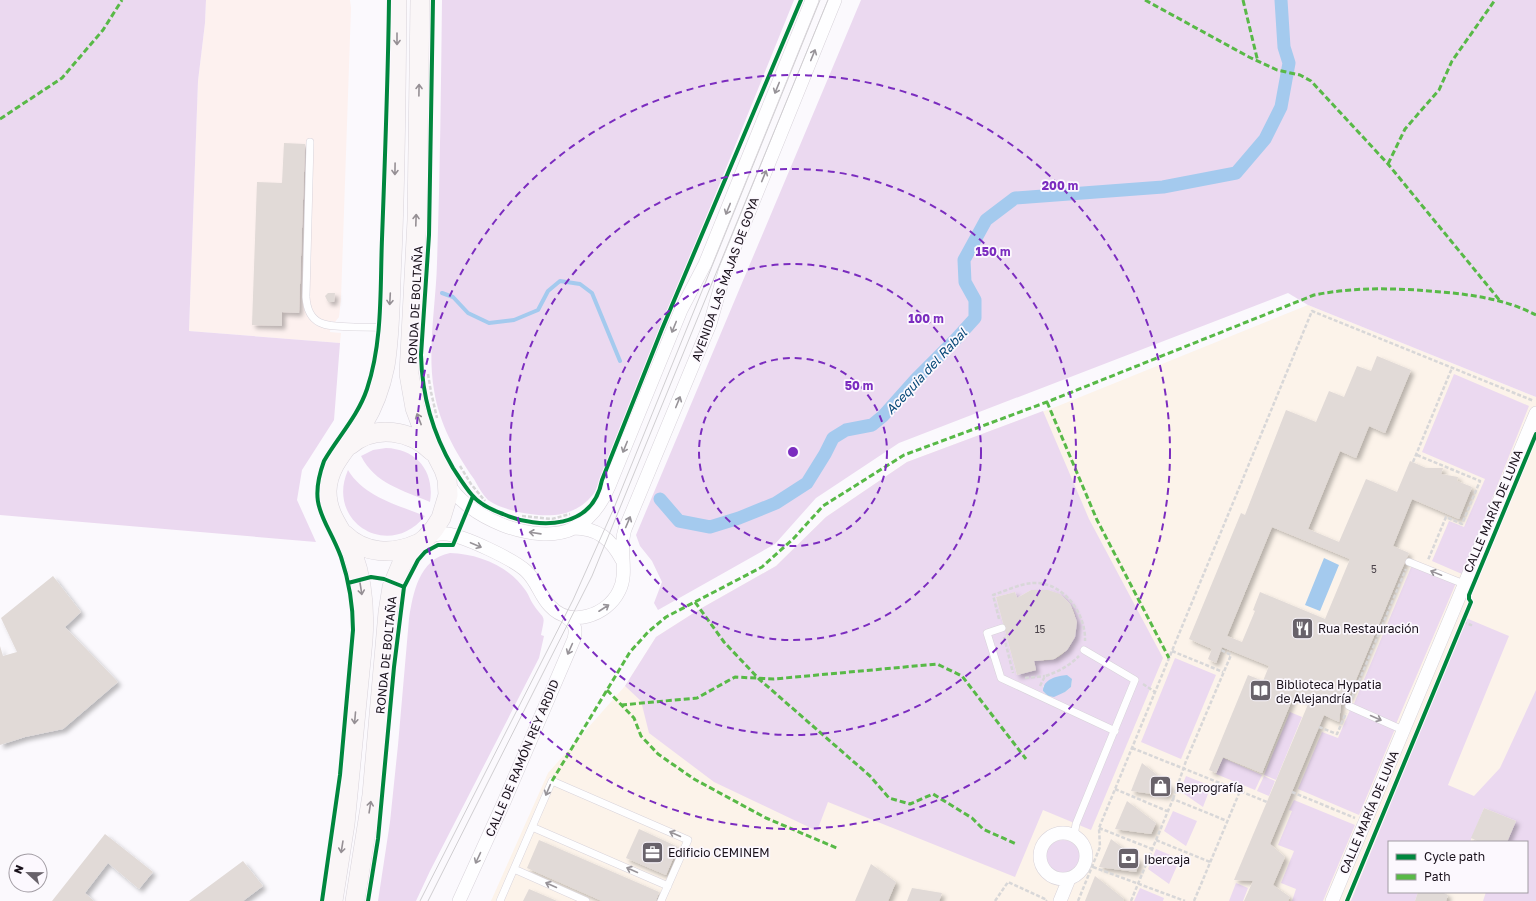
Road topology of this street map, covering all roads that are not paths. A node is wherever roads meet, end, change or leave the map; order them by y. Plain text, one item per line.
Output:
1 (397, 0) edge
2 (420, 0) edge
3 (812, 0) edge
4 (835, 0) edge
5 (310, 142) dead end
6 (389, 328) junction
7 (1536, 413) edge
8 (342, 452) junction
9 (435, 454) junction
10 (447, 479) junction
11 (573, 519) junction
12 (338, 527) junction
13 (422, 540) junction
14 (622, 560) junction
15 (1409, 562) road end
16 (1464, 584) junction
17 (565, 616) junction
18 (1464, 617) road end
19 (1002, 628) road end
20 (1084, 650) road end
21 (1349, 706) road end
22 (1403, 730) junction
23 (1114, 731) junction
24 (532, 827) junction
25 (1074, 836) junction
26 (514, 869) junction
27 (1063, 879) junction
28 (668, 886) junction
29 (1056, 899) edge
30 (333, 901) edge
31 (355, 901) edge
32 (458, 901) edge
33 (500, 901) edge
34 (586, 901) edge
35 (661, 901) edge
36 (1332, 901) edge
37 (1342, 901) edge

1 -> 6 main road, RONDA DE BOLTAÑA
9 -> 2 main road, RONDA DE BOLTAÑA
3 -> 11 street, AVENIDA LAS MAJAS DE GOYA
14 -> 4 street, AVENIDA LAS MAJAS DE GOYA
5 - 6 lane
6 - 8 main road, RONDA DE BOLTAÑA
7 - 16 street, CALLE MARÍA DE LUNA
8 - 9 main road, RONDA DE BOLTAÑA
8 - 12 main road, RONDA DE BOLTAÑA
9 - 10 main road, RONDA DE BOLTAÑA
11 -> 10 street, AVENIDA LAS MAJAS DE GOYA
10 - 13 main road, RONDA DE BOLTAÑA
11 - 14 street, AVENIDA LAS MAJAS DE GOYA
12 - 13 main road, RONDA DE BOLTAÑA
12 -> 30 main road, RONDA DE BOLTAÑA
13 -> 17 street
31 -> 13 main road, RONDA DE BOLTAÑA
17 -> 14 street, AVENIDA LAS MAJAS DE GOYA
16 -> 15 lane
16 - 22 street, CALLE MARÍA DE LUNA
17 -> 32 street, CALLE DE RAMÓN REY ARDID
18 - 37 street, CALLE MARÍA DE LUNA
19 - 23 lane
20 - 23 lane
21 -> 22 lane
22 - 36 street, CALLE MARÍA DE LUNA
23 - 25 lane
24 - 26 lane
28 -> 24 lane
28 -> 24 lane
25 - 27 street
25 - 27 street
26 - 33 lane
34 -> 26 lane
27 - 29 street
28 - 35 lane

